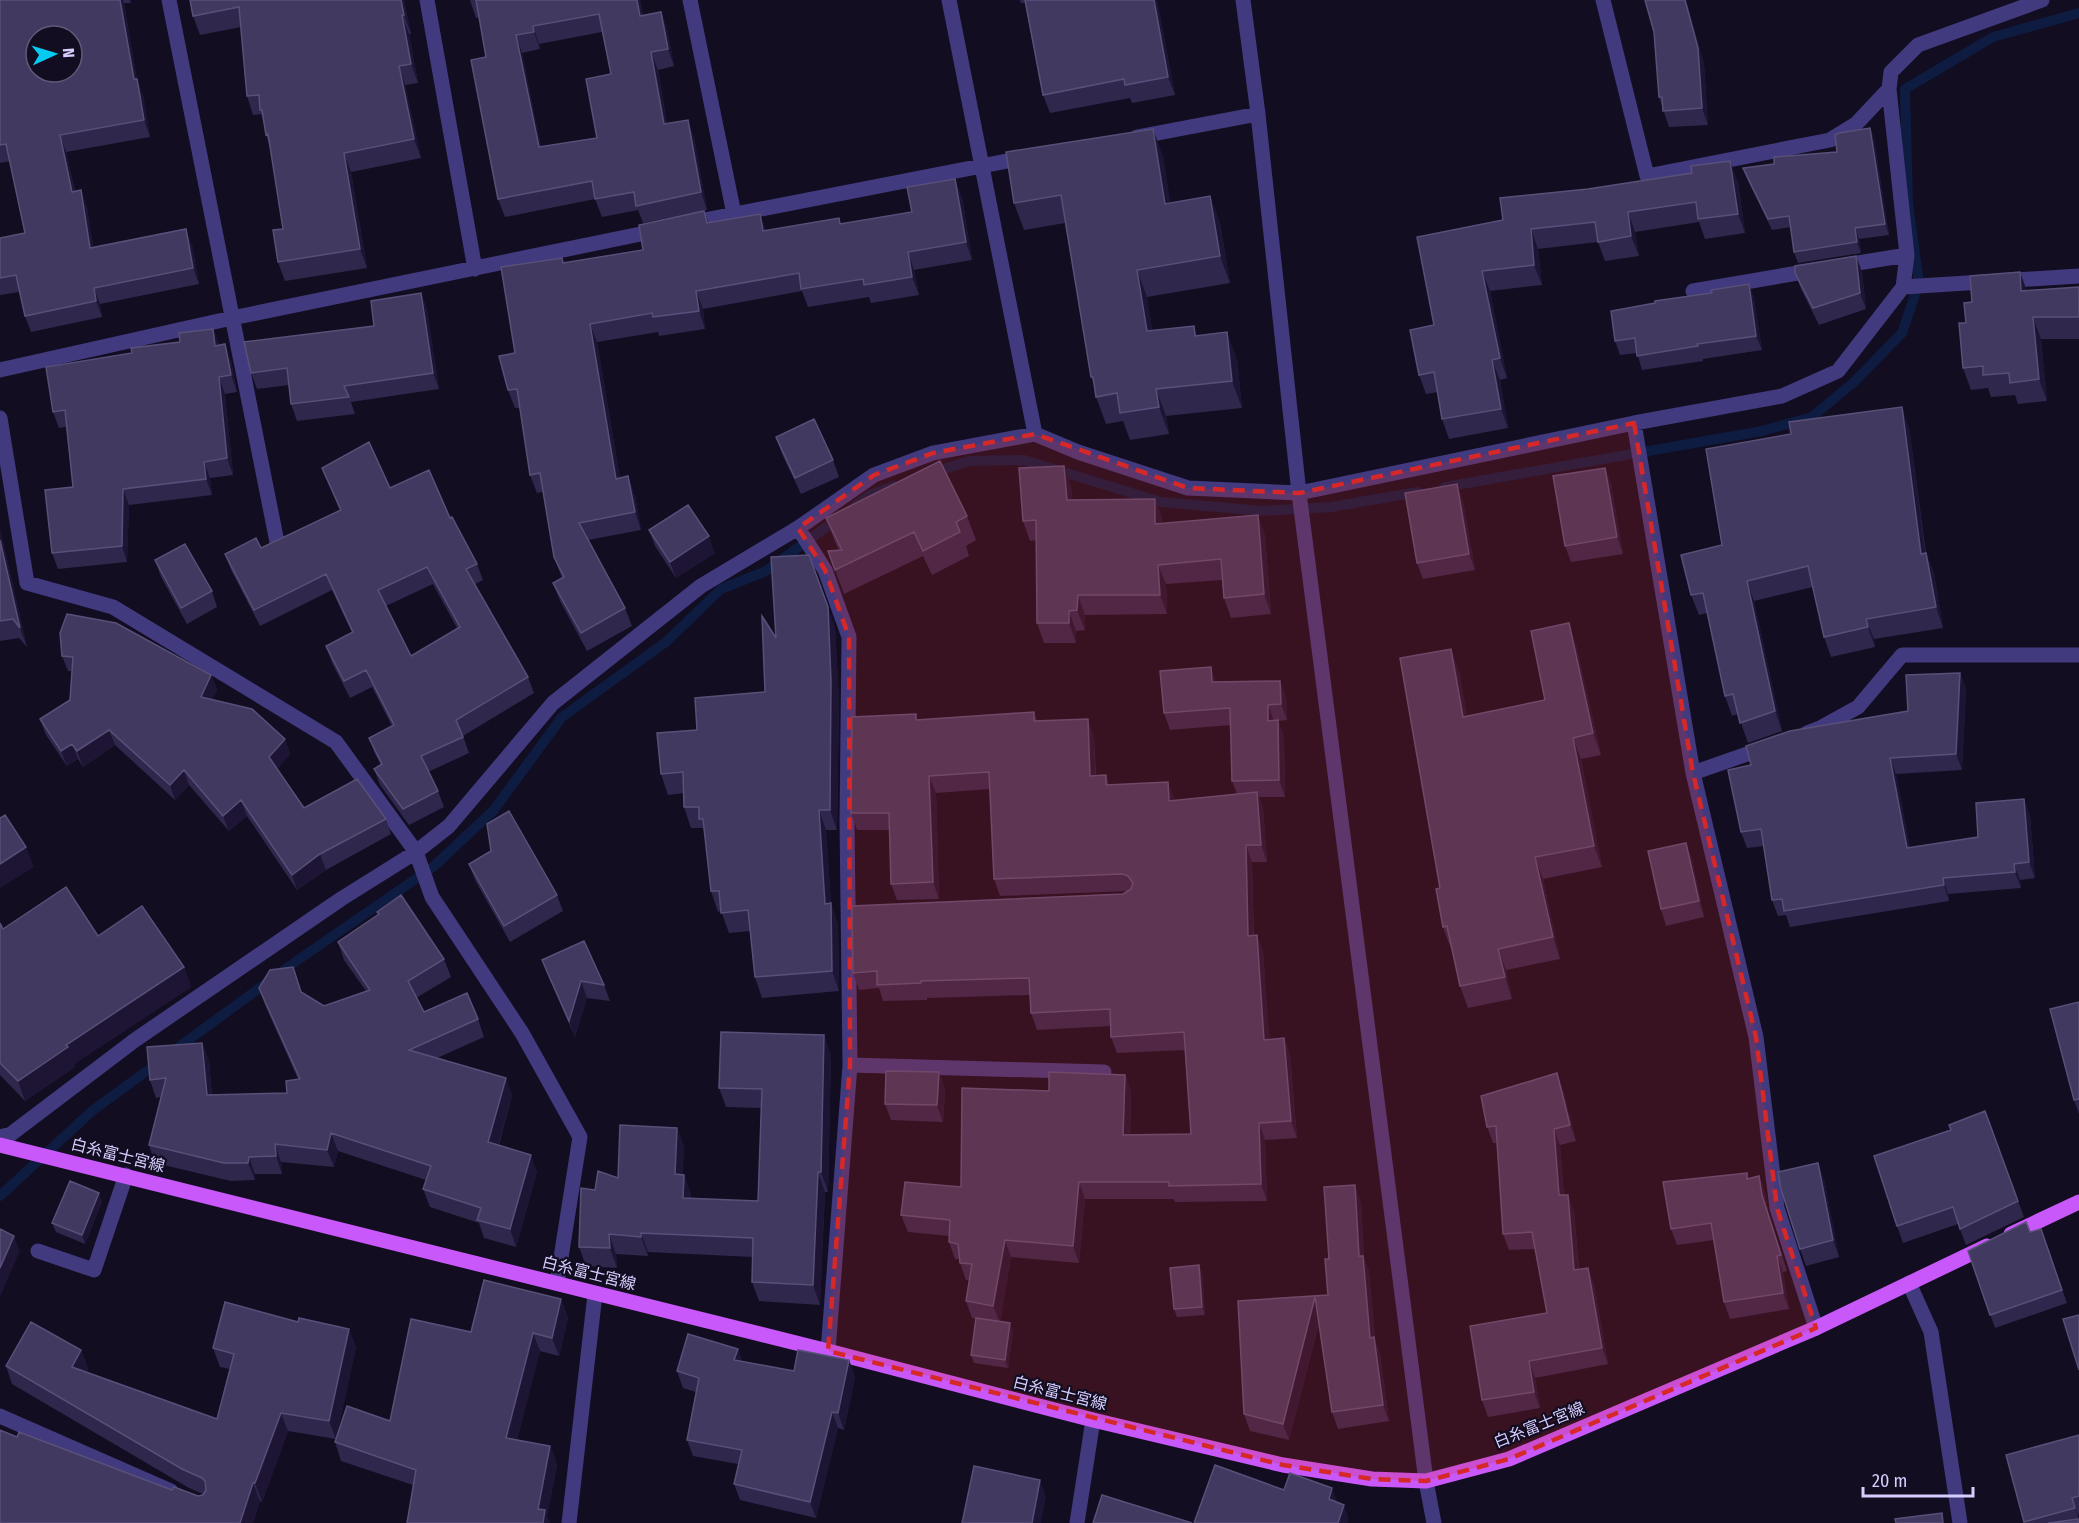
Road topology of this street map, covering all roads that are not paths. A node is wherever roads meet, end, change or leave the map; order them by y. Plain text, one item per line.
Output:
1 (169, 0) edge
2 (427, 0) edge
3 (690, 0) edge
4 (949, 0) edge
5 (1243, 0) edge
6 (1603, 0) edge
7 (2042, 0) edge
8 (1889, 89) junction
9 (1258, 114) junction
10 (1119, 140) edge
11 (1039, 155) edge
12 (981, 165) junction
13 (734, 214) junction
14 (1907, 255) junction
15 (475, 269) junction
16 (2079, 276) edge
17 (1903, 287) junction
18 (1693, 291) dead end
19 (232, 318) junction
20 (0, 370) edge
21 (0, 418) edge
22 (1634, 423) junction
23 (1035, 434) junction
24 (1299, 493) junction
25 (798, 528) junction
26 (277, 542) edge
27 (2079, 655) edge
28 (1693, 773) junction
29 (416, 852) junction
30 (850, 1065) junction
31 (1104, 1072) edge
32 (0, 1137) edge
33 (0, 1145) edge
34 (126, 1175) junction
35 (2079, 1202) edge
36 (38, 1251) dead end
37 (557, 1283) junction
38 (1909, 1283) junction
39 (595, 1294) junction
40 (1816, 1328) junction
41 (828, 1351) junction
42 (0, 1416) edge
43 (1093, 1420) junction
44 (1426, 1481) junction
45 (182, 1496) edge
46 (569, 1523) edge
47 (1077, 1523) edge
48 (1434, 1523) edge
49 (1960, 1523) edge

1 - 19 street
2 - 15 street
3 - 13 street
4 - 12 street
5 - 9 street
6 - 8 street
7 - 8 street
8 - 14 street
9 - 10 street
9 - 24 street
11 - 12 street
12 - 13 street
12 - 23 street
13 - 15 street
14 - 17 street
14 - 18 street
15 - 19 street
16 - 17 street
17 - 22 street
19 - 20 street
19 - 26 street
21 - 29 street
22 - 24 street
22 - 28 street
23 - 24 street
23 - 25 street
24 - 44 street
25 - 29 street
25 - 30 street
27 - 28 street
28 - 40 street
29 - 32 street
29 - 37 street
30 - 31 street
30 - 41 street
33 - 34 main road, 白糸富士宮線
34 - 36 street
34 - 37 main road, 白糸富士宮線
35 - 38 main road, 白糸富士宮線
37 - 39 main road, 白糸富士宮線
38 - 40 main road, 白糸富士宮線
38 - 49 street
39 - 41 main road, 白糸富士宮線
39 - 46 street
40 - 44 main road, 白糸富士宮線
41 - 43 main road, 白糸富士宮線
42 - 45 street
43 - 44 main road, 白糸富士宮線
43 - 47 street
44 - 48 street

